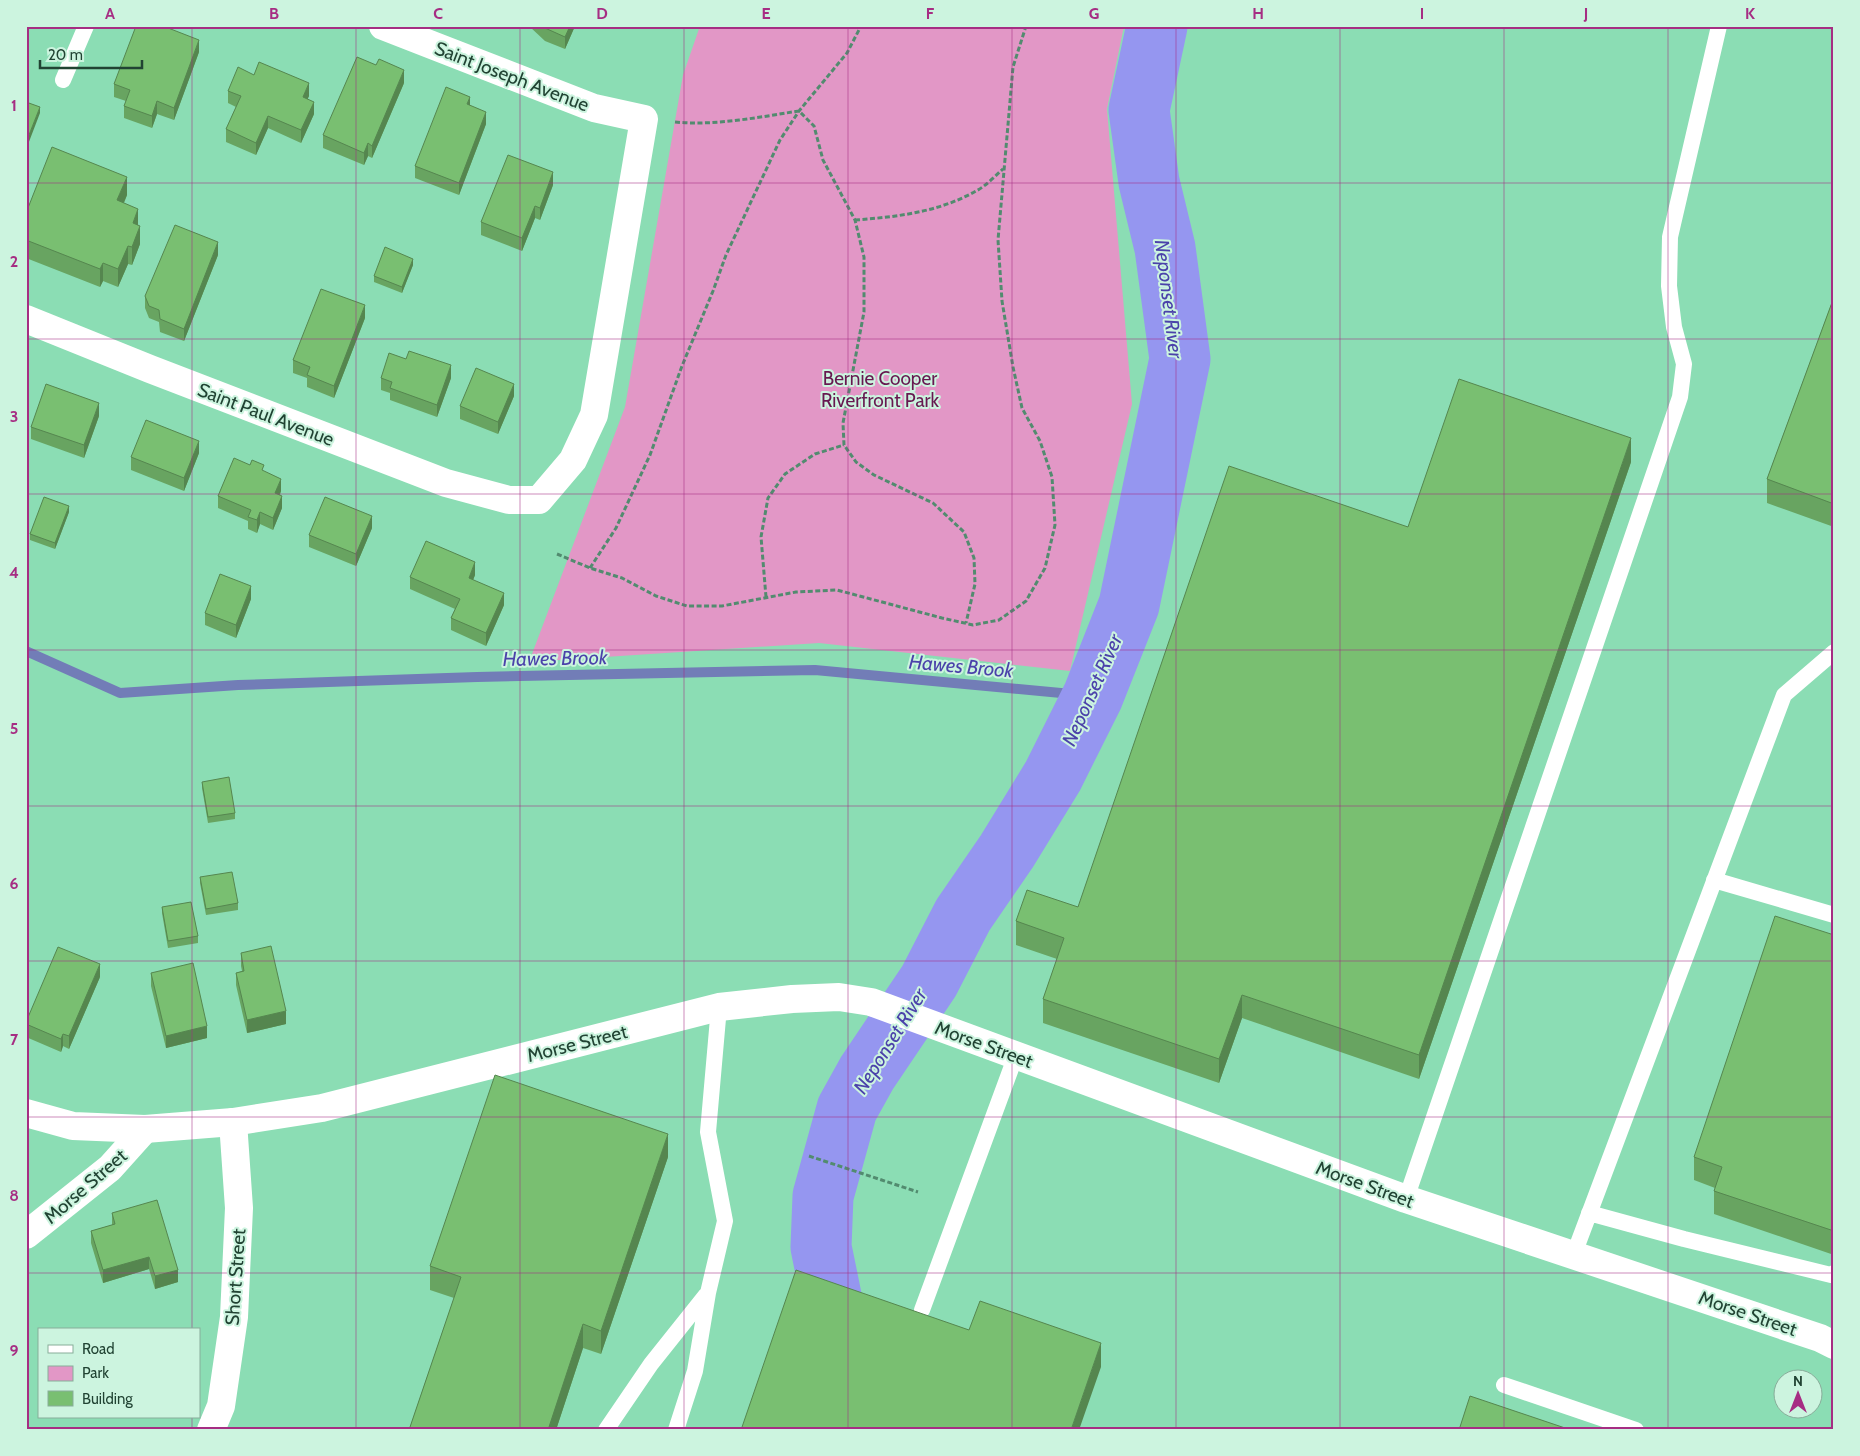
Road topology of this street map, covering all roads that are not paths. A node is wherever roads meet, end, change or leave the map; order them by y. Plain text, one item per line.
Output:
1 (86, 26) edge
2 (383, 26) edge
3 (1719, 26) edge
4 (63, 80) dead end
5 (644, 119) joint
6 (26, 319) edge
7 (1834, 652) edge
8 (1714, 880) junction
9 (1834, 915) edge
10 (719, 1007) junction
11 (1016, 1056) junction
12 (26, 1113) edge
13 (233, 1122) junction
14 (145, 1129) junction
15 (1406, 1199) junction
16 (1589, 1213) junction
17 (26, 1235) edge
18 (1574, 1254) junction
19 (1834, 1273) edge
20 (708, 1293) junction
21 (922, 1310) dead end
22 (1834, 1345) edge
23 (1504, 1385) dead end
24 (211, 1430) edge
25 (606, 1430) edge
26 (676, 1430) edge
27 (1636, 1430) edge

1 - 4 lane
2 - 5 street, Saint Joseph Avenue
3 - 15 lane
5 - 6 street, Saint Paul Avenue
7 - 8 lane
8 - 9 lane
8 - 16 lane
10 - 11 street, Morse Street
10 - 13 street, Morse Street
10 - 20 lane
11 - 15 street, Morse Street
11 - 21 lane
12 - 14 street
13 - 14 street, Morse Street
13 - 24 street, Short Street
14 - 17 street, Morse Street
15 - 18 street, Morse Street
16 - 18 lane
16 - 19 lane
18 - 22 street, Morse Street
20 - 25 lane
20 - 26 lane
23 - 27 lane

